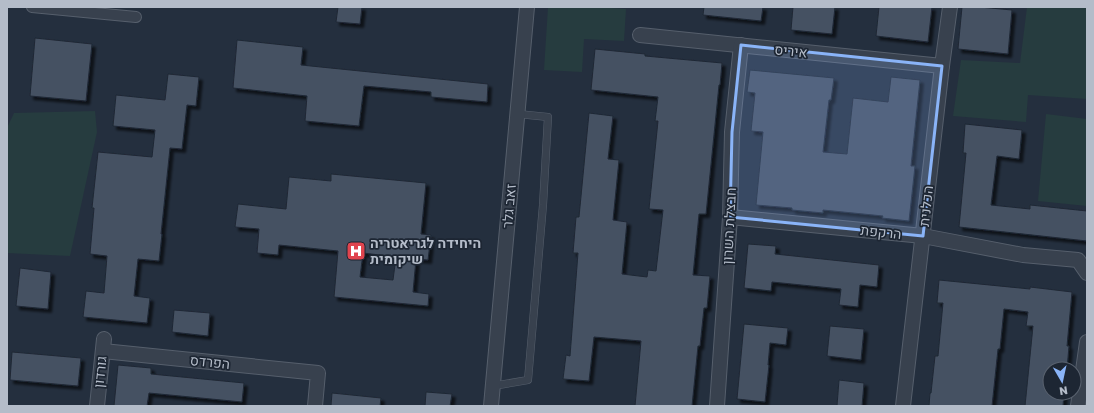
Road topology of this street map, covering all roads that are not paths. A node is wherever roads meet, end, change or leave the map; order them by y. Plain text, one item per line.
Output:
1 (32, 7) edge
2 (527, 7) edge
3 (950, 7) edge
4 (136, 17) dead end
5 (640, 35) dead end
6 (741, 46) junction
7 (942, 66) junction
8 (518, 114) junction
9 (730, 217) junction
10 (922, 236) junction
11 (1087, 273) edge
12 (1087, 342) edge
13 (103, 345) joint
14 (493, 386) junction
15 (97, 406) edge
16 (314, 406) edge
17 (491, 406) edge
18 (717, 406) edge
19 (902, 406) edge
20 (1078, 406) edge

1 - 4 street
2 - 8 street, זאב גלר
3 - 7 street, הכלנית
5 - 6 street, איריס
6 - 7 street, איריס
6 - 9 street, חבצלת השרון
7 - 10 street, הכלנית
8 - 14 street, זאב גלר
8 - 14 lane
9 - 10 street, הרקפת
9 - 18 street, חבצלת השרון
10 - 11 street, הרקפת
10 - 19 street, הכלנית
12 - 20 street
13 - 15 street, גורדון
13 - 16 street, הפרדס
14 - 17 street, זאב גלר

